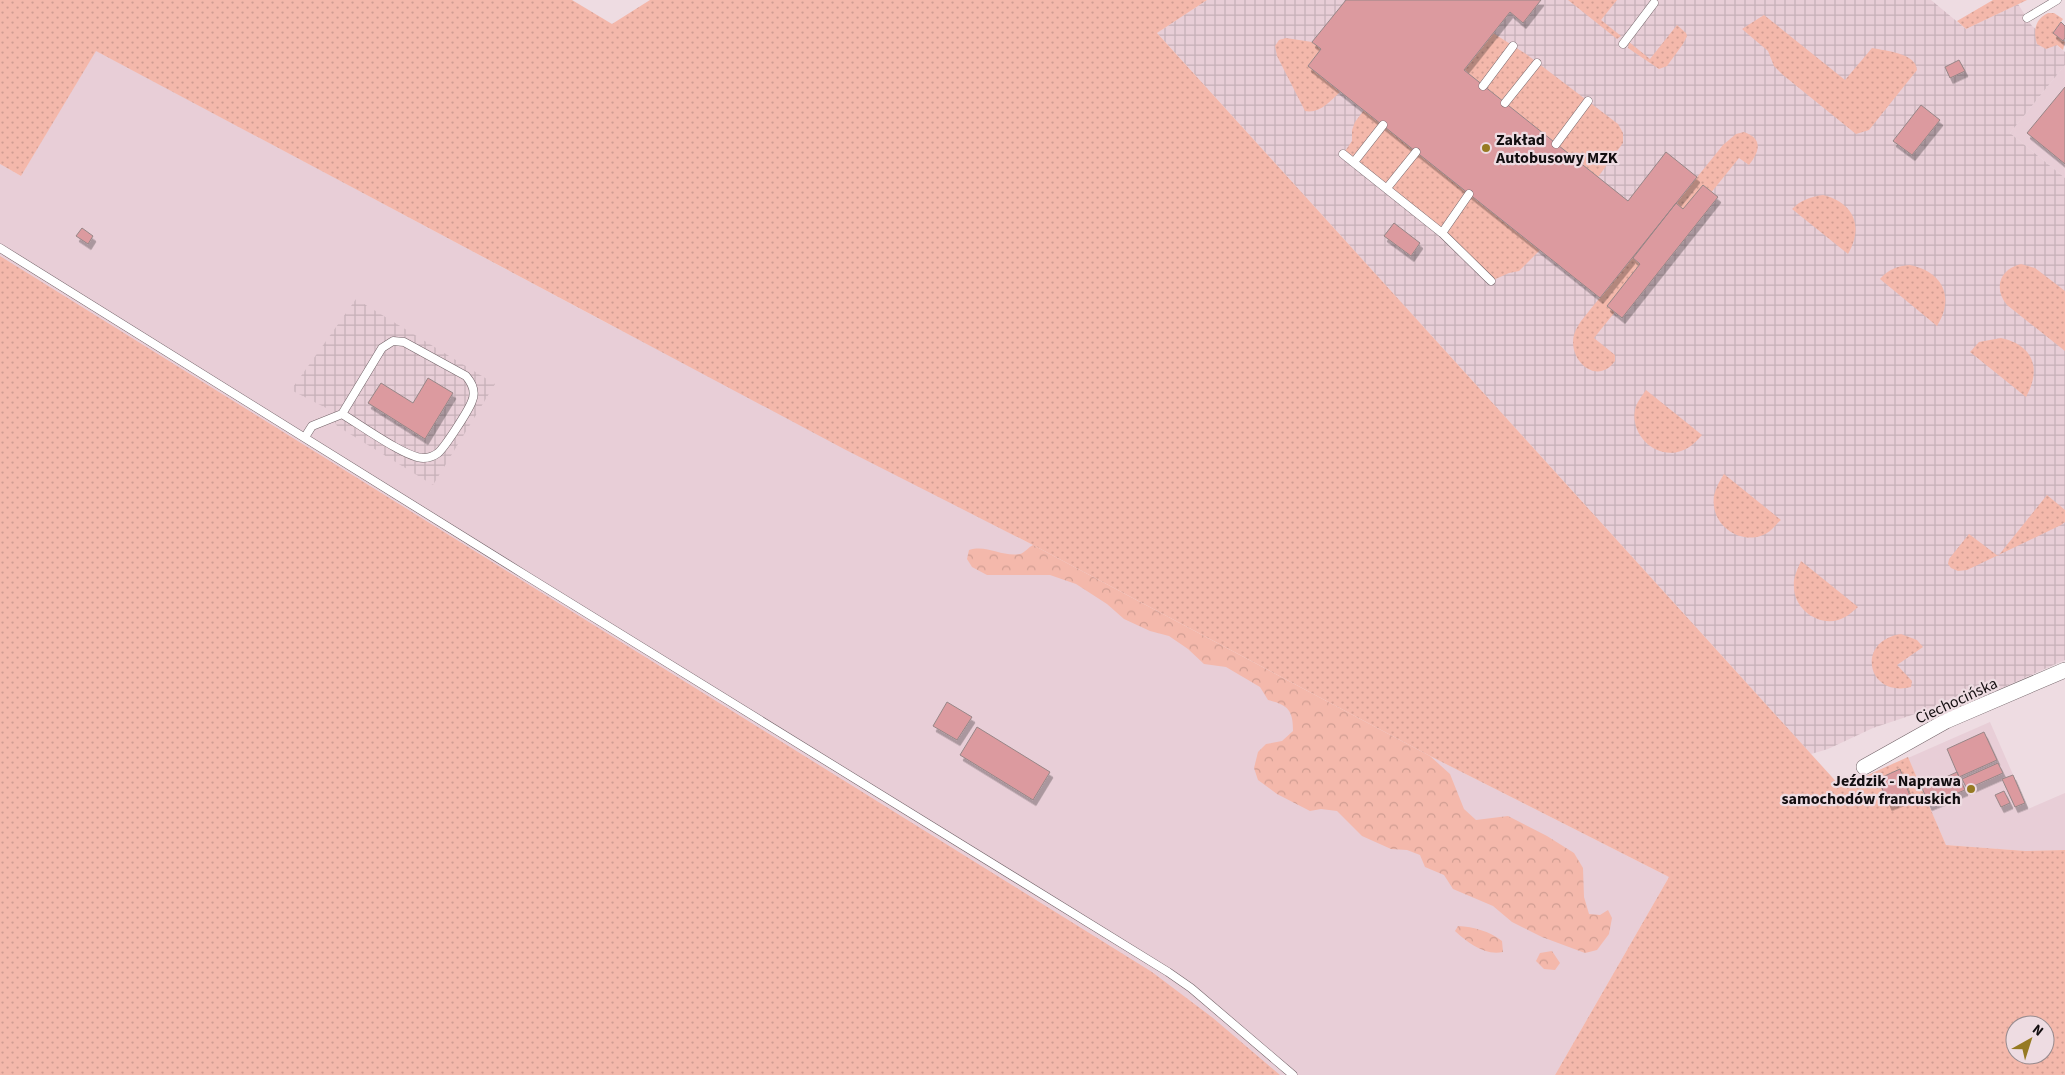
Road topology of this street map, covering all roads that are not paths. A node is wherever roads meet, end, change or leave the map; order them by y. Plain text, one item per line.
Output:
1 (2057, 0) edge
2 (1654, 3) dead end
3 (2027, 18) dead end
4 (1622, 44) dead end
5 (1513, 46) dead end
6 (1537, 63) dead end
7 (1483, 86) dead end
8 (1588, 101) dead end
9 (1505, 103) dead end
10 (1382, 125) dead end
11 (1556, 144) dead end
12 (1416, 152) dead end
13 (1343, 154) dead end
14 (1354, 162) junction
15 (1387, 188) junction
16 (1469, 194) dead end
17 (1442, 233) junction
18 (0, 248) edge
19 (1491, 281) dead end
20 (342, 414) junction
21 (305, 437) junction
22 (2065, 670) edge
23 (1864, 767) dead end
24 (1293, 1075) edge

1 - 3 lane
2 - 4 lane
5 - 7 lane
6 - 9 lane
8 - 11 lane
10 - 14 lane
12 - 15 lane
13 - 14 lane
14 - 15 lane
15 - 17 lane
16 - 17 lane
17 - 19 lane
18 - 21 lane
20 - 20 lane
20 - 21 lane
21 - 24 lane
22 - 23 street, Ciechocińska

